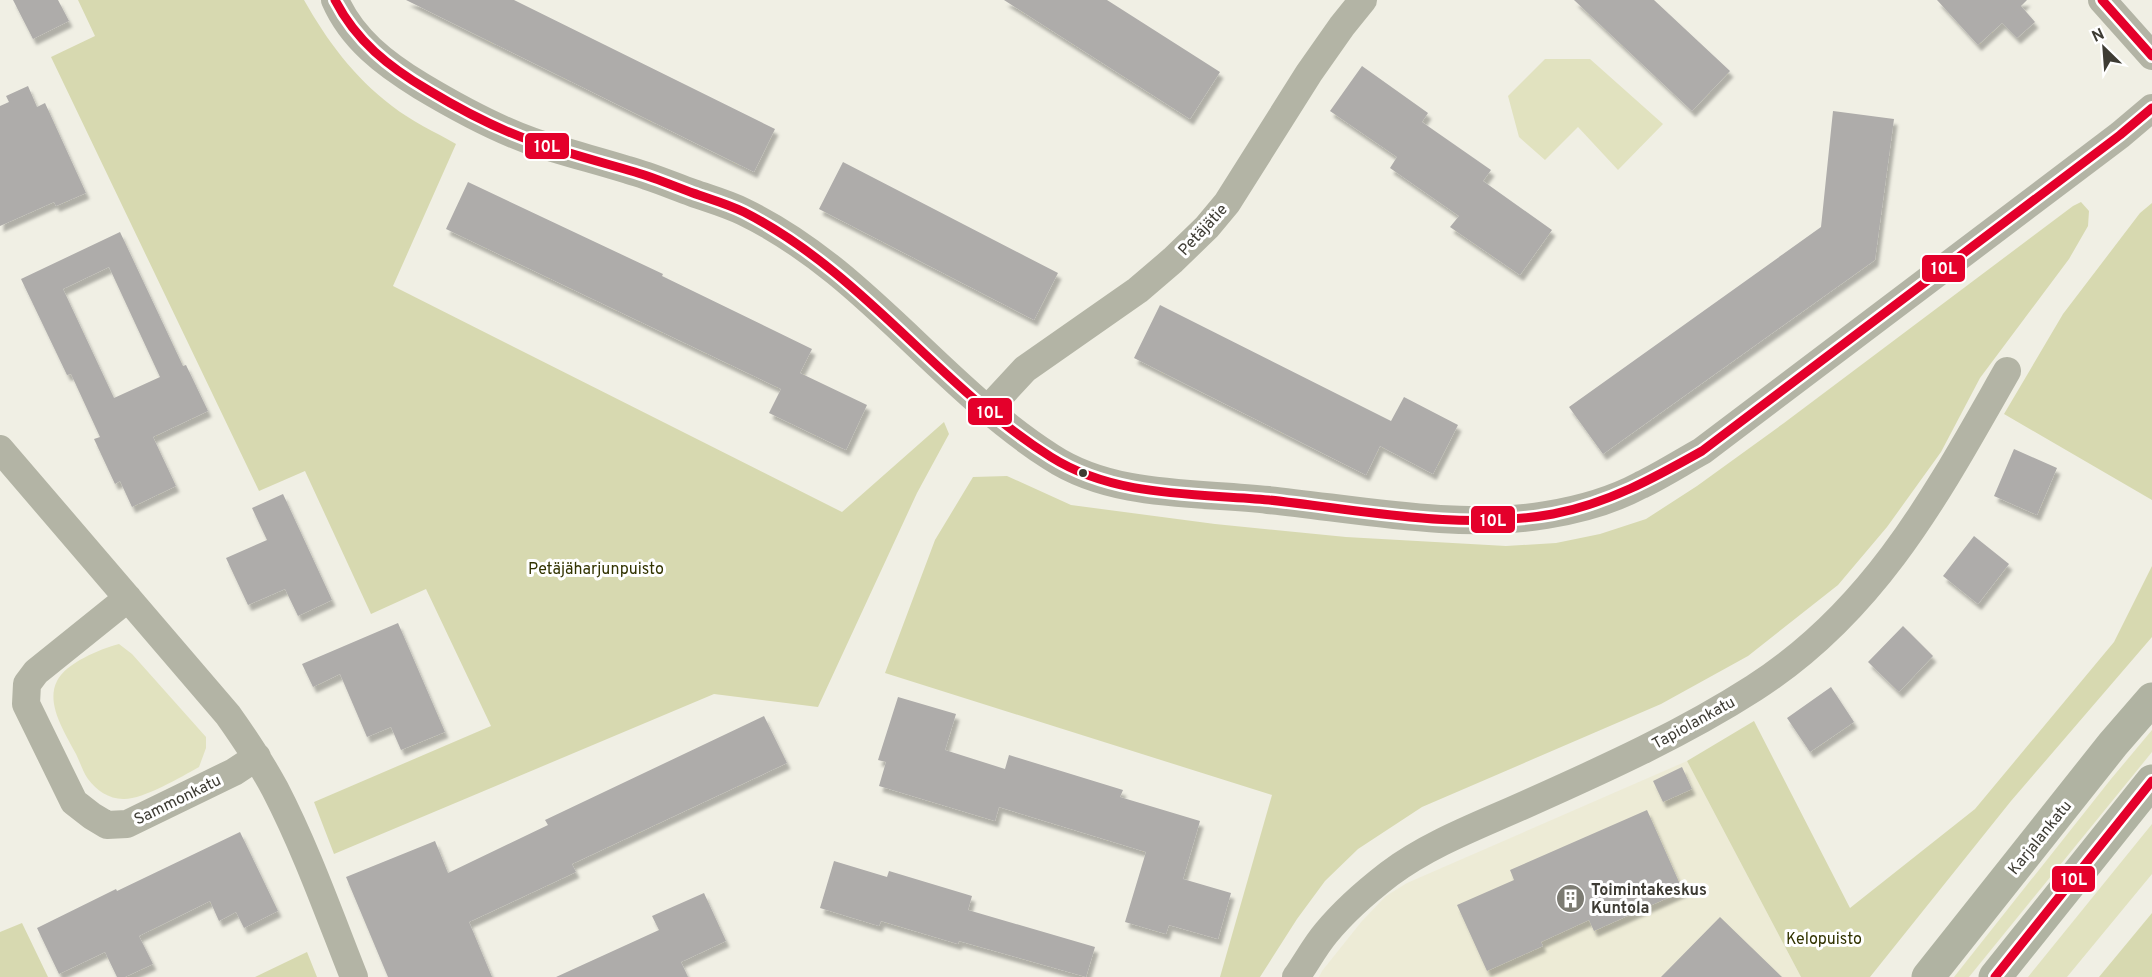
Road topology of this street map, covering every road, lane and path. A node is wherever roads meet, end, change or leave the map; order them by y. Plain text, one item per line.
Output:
1 (334, 0) edge
2 (1363, 0) edge
3 (2102, 0) edge
4 (2152, 56) edge
5 (2152, 108) edge
6 (2007, 371) dead end
7 (987, 410) junction
8 (0, 449) edge
9 (128, 598) junction
10 (2152, 699) edge
11 (257, 757) junction
12 (2152, 781) edge
13 (354, 977) edge
14 (1296, 977) edge
15 (1928, 977) edge
16 (1995, 977) edge

1 - 7 street
2 - 7 street, Petäjätie
3 - 4 street
5 - 7 street
6 - 14 street, Tapiolankatu
8 - 9 street
9 - 11 street
9 - 11 street, Sammonkatu
10 - 15 main road, Karjalankatu
11 - 13 street
12 - 16 main road

